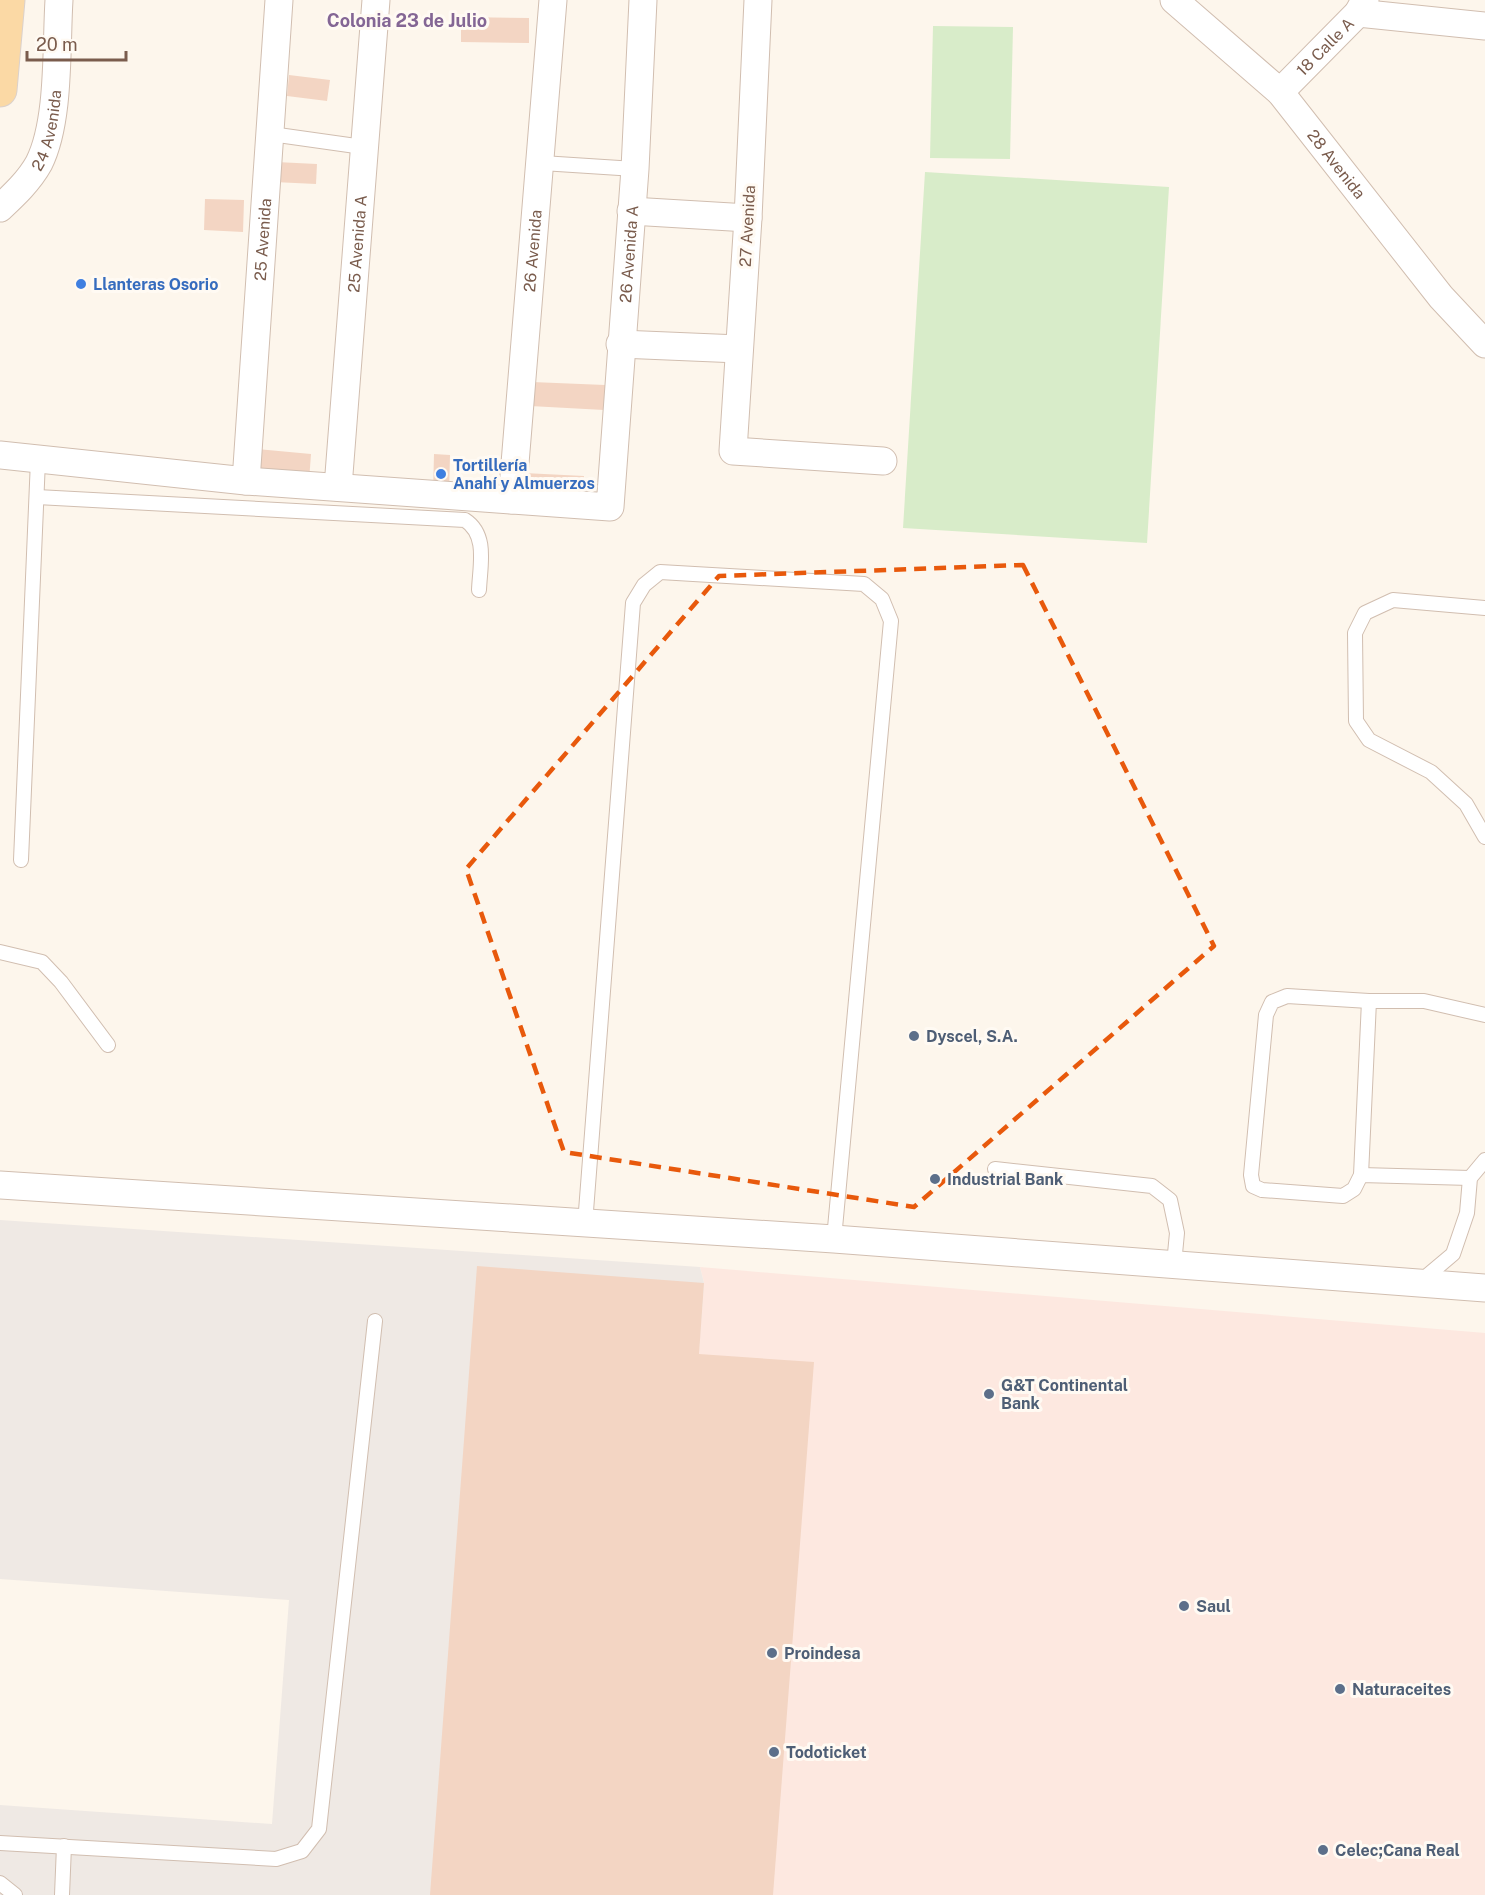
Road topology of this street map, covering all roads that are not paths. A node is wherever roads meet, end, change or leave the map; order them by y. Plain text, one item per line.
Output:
1 (8, 0) edge
2 (59, 0) edge
3 (279, 0) edge
4 (376, 0) edge
5 (553, 0) edge
6 (643, 0) edge
7 (758, 0) edge
8 (1174, 0) edge
9 (1362, 7) edge
10 (1485, 26) edge
11 (0, 90) edge
12 (1280, 92) junction
13 (271, 134) junction
14 (363, 147) junction
15 (542, 163) junction
16 (635, 169) junction
17 (0, 208) edge
18 (631, 211) junction
19 (748, 218) junction
20 (620, 344) junction
21 (1485, 344) edge
22 (739, 349) junction
23 (0, 455) edge
24 (38, 460) junction
25 (883, 461) dead end
26 (246, 481) junction
27 (338, 487) junction
28 (38, 497) junction
29 (512, 500) junction
30 (479, 590) dead end
31 (1485, 608) edge
32 (1485, 837) edge
33 (21, 860) dead end
34 (0, 952) edge
35 (1369, 1001) junction
36 (1485, 1015) edge
37 (108, 1045) dead end
38 (1485, 1160) edge
39 (995, 1169) dead end
40 (1361, 1175) junction
41 (1470, 1178) junction
42 (0, 1185) edge
43 (585, 1224) junction
44 (834, 1239) junction
45 (1174, 1264) junction
46 (1419, 1283) junction
47 (1485, 1288) edge
48 (375, 1321) dead end
49 (0, 1843) edge
50 (64, 1846) junction
51 (0, 1882) edge
52 (15, 1895) edge
53 (62, 1895) edge

1 - 11 main road
2 - 17 street, 24 Avenida
3 - 13 street, 25 Avenida
4 - 14 street, 25 Avenida A
5 - 15 street, 26 Avenida
6 - 16 street, 26 Avenida A
7 - 19 street, 27 Avenida
8 - 12 street, 28 Avenida
9 - 10 street, 18 Calle A
9 - 12 street, 18 Calle A
12 - 21 street, 28 Avenida
13 - 14 lane
13 - 26 street, 25 Avenida
14 - 27 street, 25 Avenida A
15 - 16 lane
15 - 29 street, 26 Avenida
16 - 18 street, 26 Avenida A
18 - 19 street
18 - 20 street, 26 Avenida A
19 - 22 street, 27 Avenida
20 - 22 street
20 - 29 street, 26 Avenida A
22 - 25 street, 27 Avenida
23 - 24 street
24 - 26 street
24 - 28 lane
26 - 27 street
27 - 29 street
28 - 30 lane
28 - 33 lane
31 - 32 lane
34 - 37 lane
35 - 36 lane
35 - 40 lane
35 - 40 lane
38 - 41 lane
39 - 45 lane
40 - 41 lane
41 - 46 lane
42 - 43 street
43 - 44 street
43 - 44 lane
44 - 45 street
45 - 46 street
46 - 47 street
48 - 50 lane
49 - 50 lane
50 - 53 lane
51 - 52 lane

